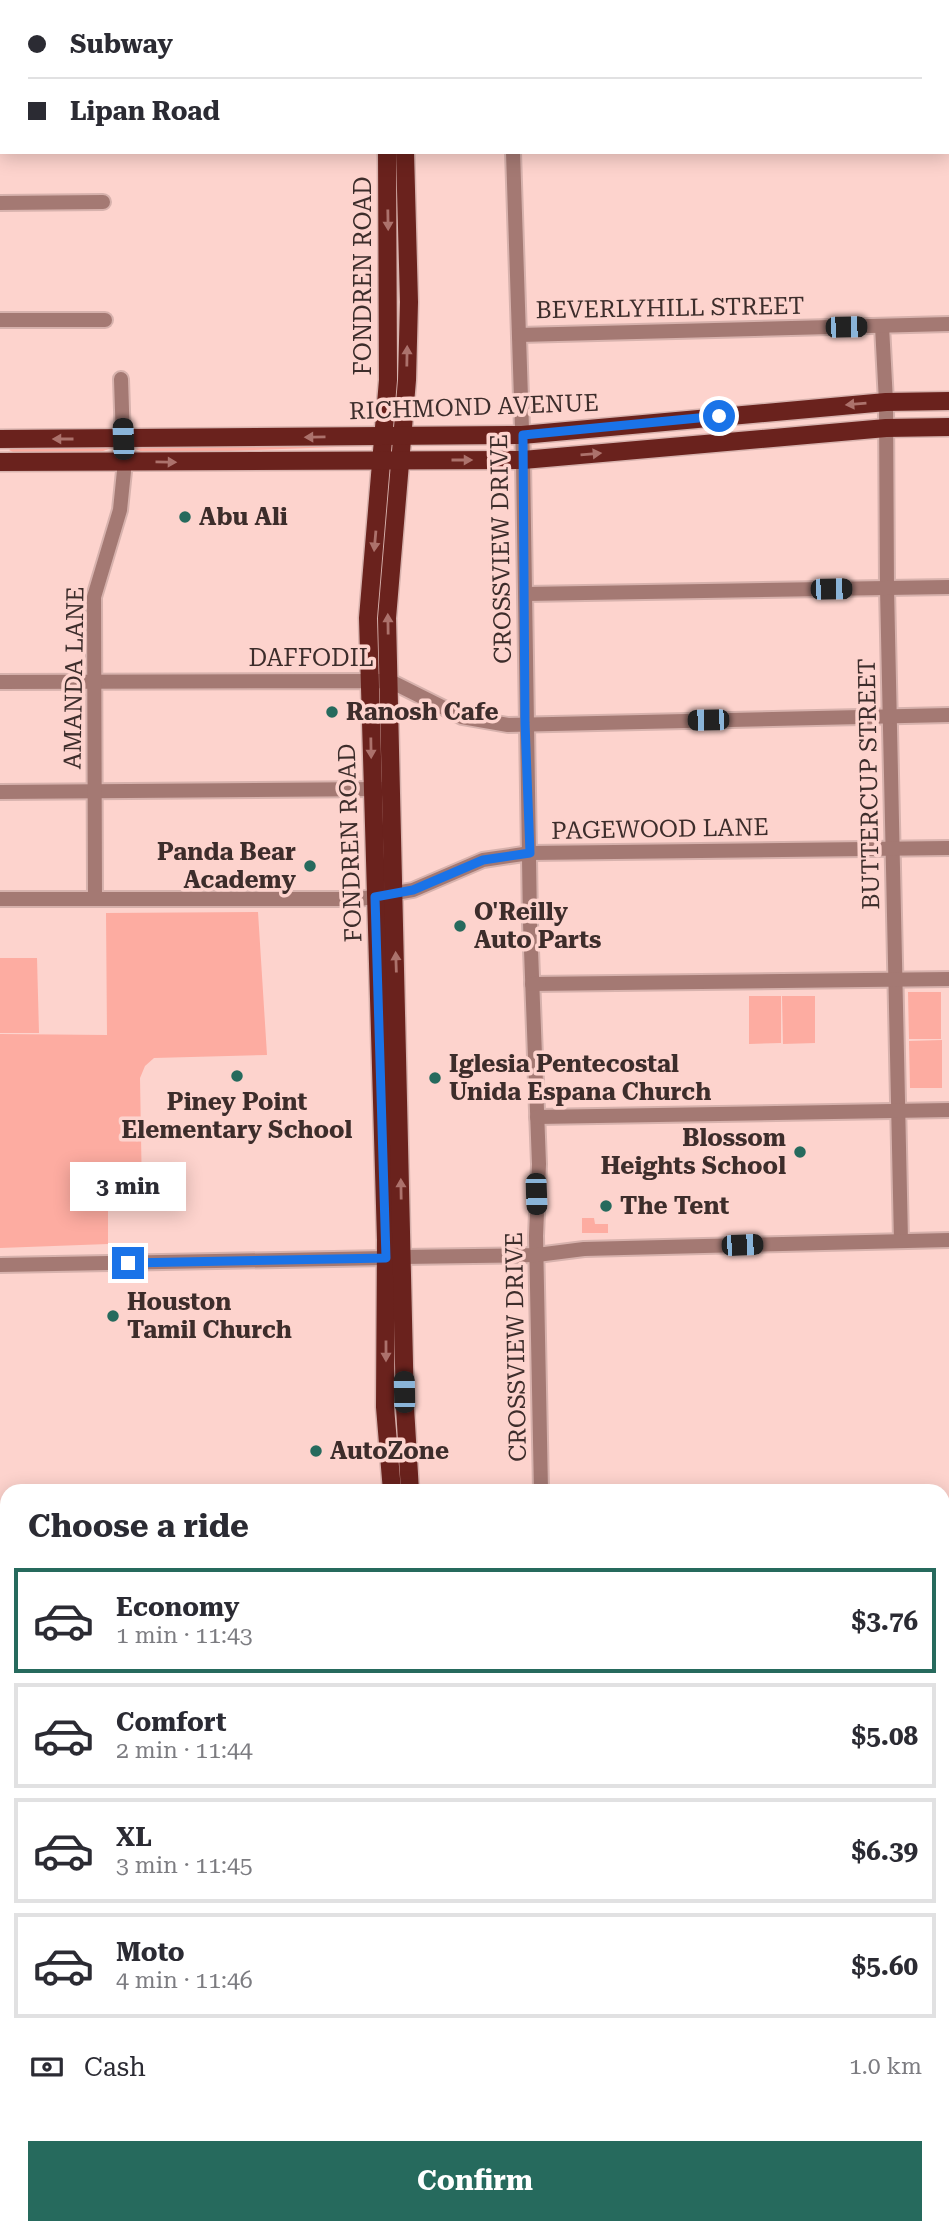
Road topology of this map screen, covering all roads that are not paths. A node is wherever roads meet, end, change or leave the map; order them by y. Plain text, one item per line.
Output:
1 (387, 154) edge
2 (405, 154) edge
3 (513, 154) edge
4 (103, 202) dead end
5 (0, 203) edge
6 (390, 282) junction
7 (409, 282) junction
8 (0, 320) edge
9 (105, 320) dead end
10 (949, 324) edge
11 (882, 326) junction
12 (519, 335) junction
13 (121, 379) dead end
14 (949, 401) edge
15 (886, 402) junction
16 (761, 412) junction
17 (640, 425) junction
18 (949, 427) edge
19 (886, 428) junction
20 (403, 435) junction
21 (523, 435) junction
22 (384, 436) junction
23 (0, 439) edge
24 (123, 439) junction
25 (764, 439) junction
26 (643, 449) junction
27 (382, 460) junction
28 (400, 460) junction
29 (523, 460) junction
30 (124, 461) junction
31 (0, 462) edge
32 (949, 587) edge
33 (887, 588) junction
34 (526, 594) junction
35 (370, 680) junction
36 (94, 681) junction
37 (390, 681) junction
38 (0, 682) edge
39 (949, 715) edge
40 (891, 716) junction
41 (525, 723) junction
42 (372, 789) junction
43 (392, 789) junction
44 (0, 792) edge
45 (95, 792) junction
46 (949, 848) edge
47 (893, 849) junction
48 (530, 853) junction
49 (384, 895) junction
50 (95, 898) junction
51 (0, 899) edge
52 (949, 979) edge
53 (896, 980) junction
54 (532, 984) junction
55 (949, 1110) edge
56 (898, 1111) junction
57 (537, 1117) junction
58 (391, 1131) junction
59 (949, 1240) edge
60 (901, 1241) junction
61 (537, 1255) junction
62 (394, 1258) junction
63 (0, 1265) edge
64 (385, 1407) junction
65 (405, 1407) junction
66 (391, 1484) edge
67 (410, 1484) edge
68 (541, 1484) edge

1 -> 6 main road, FONDREN ROAD
2 - 7 main road, FONDREN ROAD
3 - 12 street, CROSSVIEW DRIVE
4 - 5 street
6 - 7 main road
6 - 22 main road, FONDREN ROAD
20 -> 7 main road, FONDREN ROAD
8 - 9 street
10 - 11 street, BEVERLYHILL STREET
11 - 12 street, BEVERLYHILL STREET
11 - 15 street, BUTTERCUP STREET
12 - 21 street, CROSSVIEW DRIVE
13 - 24 street, AMANDA LANE
14 - 15 main road, RICHMOND AVENUE
15 -> 16 main road, RICHMOND AVENUE
15 - 19 street, BUTTERCUP STREET
16 - 17 main road, RICHMOND AVENUE
16 - 25 main road
17 - 21 main road, RICHMOND AVENUE
17 - 26 main road
18 - 19 main road, RICHMOND AVENUE
19 - 25 main road, RICHMOND AVENUE
19 - 33 street, BUTTERCUP STREET
20 - 21 main road, RICHMOND AVENUE
20 - 22 main road, RICHMOND AVENUE
20 - 28 main road, FONDREN ROAD
21 - 29 street, CROSSVIEW DRIVE
22 -> 24 main road, RICHMOND AVENUE
22 - 27 main road, FONDREN ROAD
24 -> 23 main road, RICHMOND AVENUE
24 - 30 street, AMANDA LANE
25 - 26 main road, RICHMOND AVENUE
29 -> 26 main road, RICHMOND AVENUE
27 - 28 main road, RICHMOND AVENUE
30 -> 27 main road, RICHMOND AVENUE
27 -> 35 main road, FONDREN ROAD
28 -> 29 main road, RICHMOND AVENUE
37 -> 28 main road, FONDREN ROAD
29 - 34 street, CROSSVIEW DRIVE
30 - 31 main road, RICHMOND AVENUE
30 - 36 street, AMANDA LANE
32 - 33 street
33 - 34 street
33 - 40 street, BUTTERCUP STREET
34 - 41 street, CROSSVIEW DRIVE
35 - 36 street, DAFFODIL
35 - 37 street, DAFFODIL
35 -> 42 main road, FONDREN ROAD
36 - 38 street, DAFFODIL
36 - 45 street, AMANDA LANE
37 - 41 street, DAFFODIL
37 - 43 main road, FONDREN ROAD
39 - 40 street, DAFFODIL
40 - 41 street, DAFFODIL
40 - 47 street, BUTTERCUP STREET
41 - 48 street, CROSSVIEW DRIVE
42 - 43 street
42 - 45 street
42 - 49 main road, FONDREN ROAD
43 - 49 main road, FONDREN ROAD
44 - 45 street
45 - 50 street, AMANDA LANE
46 - 47 street, PAGEWOOD LANE
47 - 48 street, PAGEWOOD LANE
47 - 53 street, BUTTERCUP STREET
48 - 49 street, PAGEWOOD LANE
48 - 54 street, CROSSVIEW DRIVE
49 - 50 street, PAGEWOOD LANE
49 - 58 main road, FONDREN ROAD
50 - 51 street, PAGEWOOD LANE
52 - 53 street
53 - 54 street
53 - 56 street, BUTTERCUP STREET
54 - 57 street, CROSSVIEW DRIVE
55 - 56 street
56 - 57 street
56 - 60 street, BUTTERCUP STREET
57 - 61 street, CROSSVIEW DRIVE
62 -> 58 main road, FONDREN ROAD
58 - 62 main road, FONDREN ROAD
59 - 60 street
60 - 61 street
61 - 62 street
61 - 68 street, CROSSVIEW DRIVE
62 - 63 street
62 -> 64 main road, FONDREN ROAD
62 - 65 main road
64 - 65 main road
64 - 66 main road, FONDREN ROAD
65 - 67 main road

